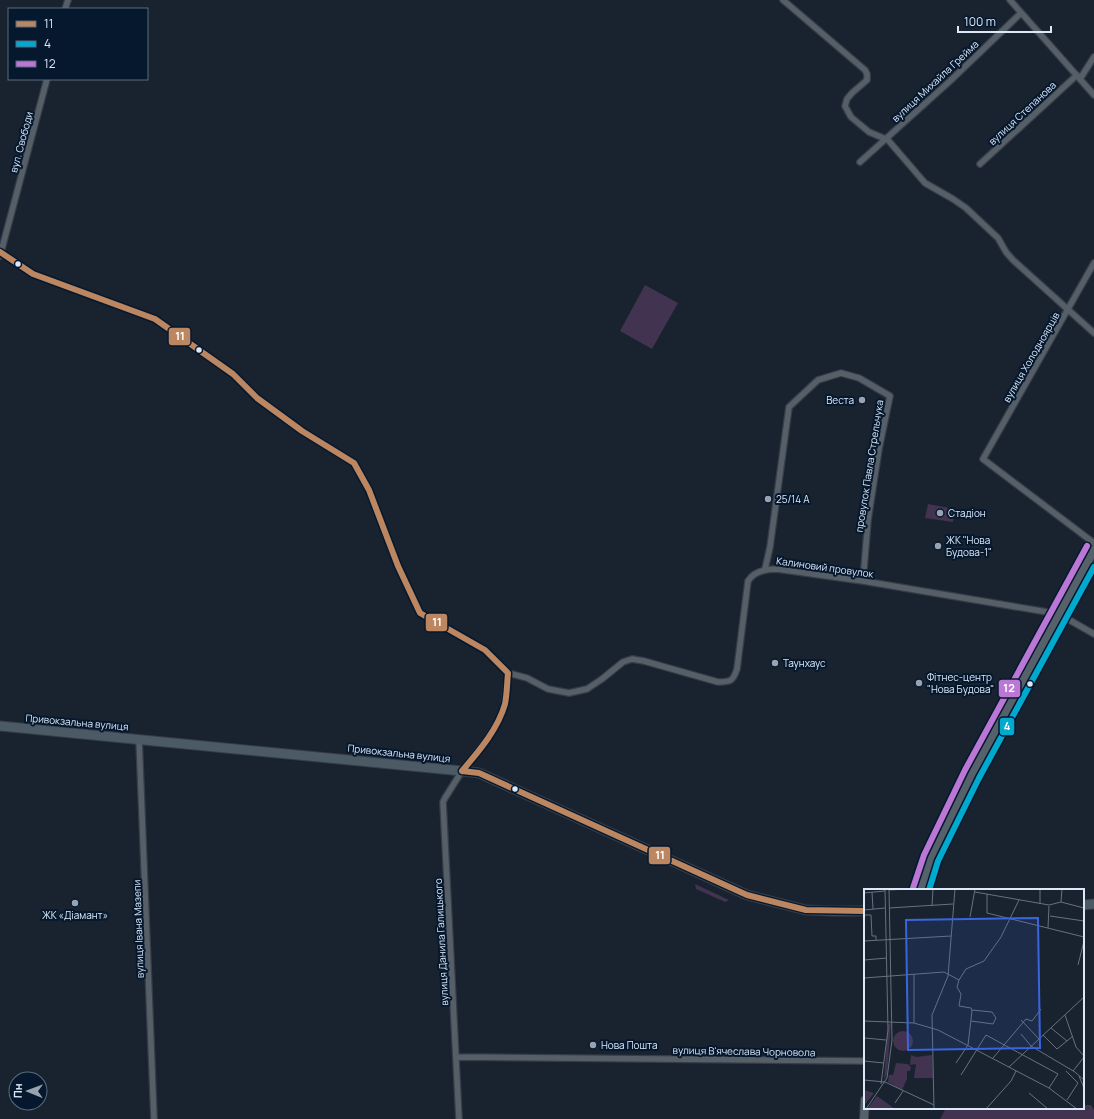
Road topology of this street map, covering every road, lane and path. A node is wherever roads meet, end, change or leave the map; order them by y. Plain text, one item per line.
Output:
1 (783, 0) edge
2 (1010, 0) edge
3 (1022, 13) junction
4 (1094, 57) edge
5 (1078, 77) junction
6 (47, 80) edge
7 (1094, 95) edge
8 (886, 138) junction
9 (860, 162) dead end
10 (980, 164) dead end
11 (0, 254) edge
12 (1094, 263) edge
13 (1068, 309) junction
14 (1094, 333) edge
15 (1094, 544) edge
16 (1094, 550) edge
17 (765, 569) junction
18 (863, 581) junction
19 (1059, 614) junction
20 (1094, 634) edge
21 (508, 672) junction
22 (0, 726) edge
23 (139, 739) junction
24 (462, 771) junction
25 (921, 889) edge
26 (1094, 904) edge
27 (1084, 905) edge
28 (864, 911) edge
29 (456, 1057) junction
30 (864, 1061) edge
31 (865, 1109) edge
32 (154, 1119) edge
33 (459, 1119) edge
34 (864, 1119) edge

1 - 8 street
2 - 3 street
3 - 5 street
3 - 8 street, вулиця Михайла Грейма
4 - 5 street, вулиця Степанова
5 - 7 street
5 - 10 street, вулиця Степанова
6 - 11 street, вул. Свободи
8 - 9 street, вулиця Михайла Грейма
8 - 13 street
11 - 21 street
12 - 13 street, вулиця Холодноярців
13 - 14 street
13 - 15 street, вулиця Холодноярців
16 - 19 main road
17 - 18 street, Калиновий провулок
17 - 18 street, провулок Павла Стрельчука
17 - 21 street, Калиновий провулок
18 - 19 street, Калиновий провулок
19 - 20 street, Калиновий провулок
19 - 25 main road
21 - 24 street, вулиця Данила Галицького
22 - 23 main road, Привокзальна вулиця
23 - 24 main road, Привокзальна вулиця
23 - 32 street, вулиця Івана Мазепи
24 - 28 main road, Привокзальна вулиця
24 - 29 street, вулиця Данила Галицького
26 - 27 main road
29 - 30 street, вулиця В'ячеслава Чорновола
29 - 33 street, вулиця Данила Галицького
31 - 34 main road

